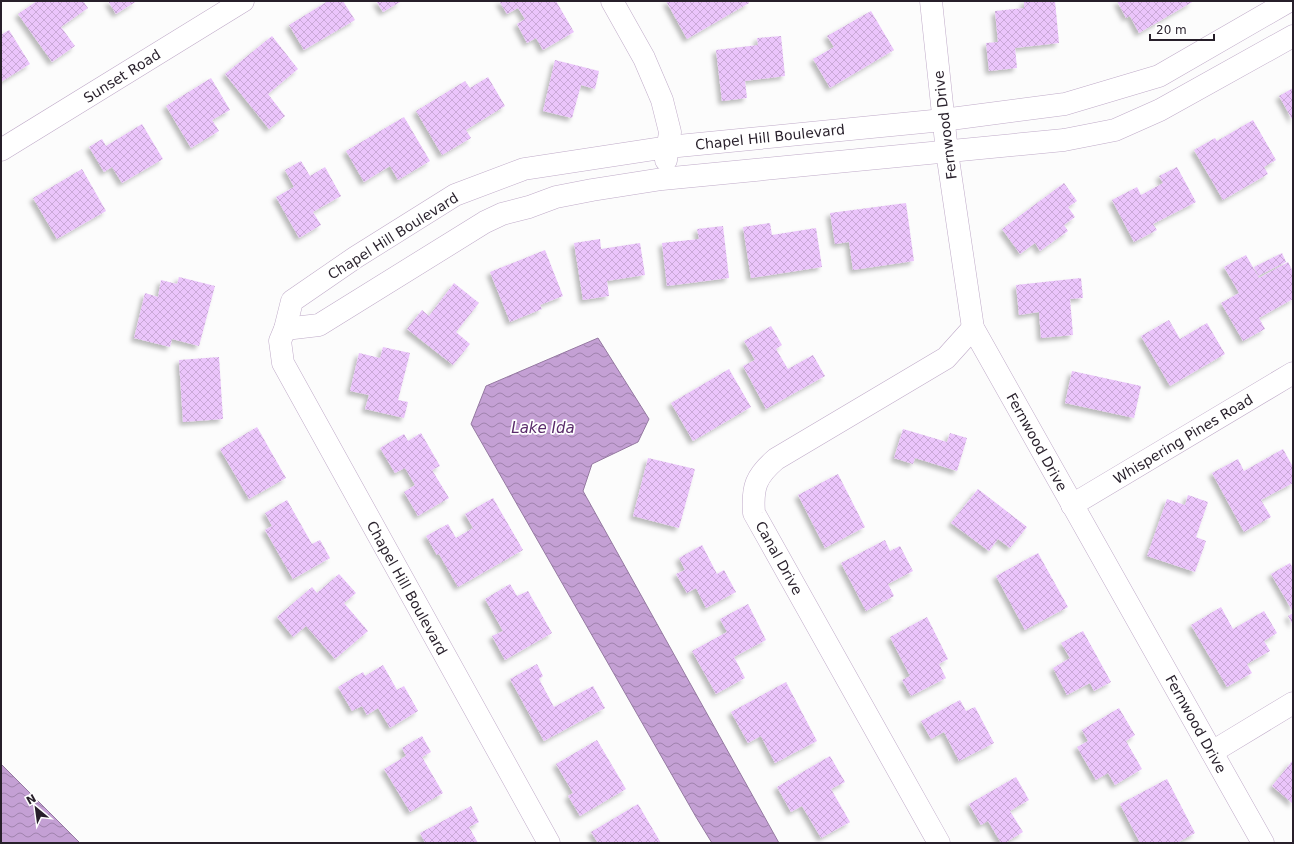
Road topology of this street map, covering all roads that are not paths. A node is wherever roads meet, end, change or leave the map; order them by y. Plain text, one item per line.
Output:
1 (243, 1) edge
2 (612, 1) edge
3 (931, 1) edge
4 (1289, 1) edge
5 (1266, 7) edge
6 (1289, 38) edge
7 (944, 120) junction
8 (668, 147) junction
9 (1, 150) edge
10 (947, 152) junction
11 (662, 179) junction
12 (973, 328) junction
13 (285, 329) junction
14 (1293, 373) edge
15 (1072, 505) junction
16 (1293, 703) edge
17 (1212, 752) junction
18 (549, 843) edge
19 (939, 843) edge
20 (1263, 843) edge

1 - 9 street, Sunset Road
2 - 8 street
3 - 7 street, Fernwood Drive
4 - 5 street, Chapel Hill Boulevard
5 - 6 street
5 - 7 street, Chapel Hill Boulevard
6 - 10 street
7 - 8 street, Chapel Hill Boulevard
7 - 10 street, Fernwood Drive
8 - 11 street
8 - 13 street, Chapel Hill Boulevard
10 - 11 street
10 - 12 street, Fernwood Drive
11 - 13 street
12 - 15 street, Fernwood Drive
12 - 19 street, Canal Drive
13 - 18 street, Chapel Hill Boulevard
14 - 15 street, Whispering Pines Road
15 - 17 street, Fernwood Drive
16 - 17 street
17 - 20 street, Fernwood Drive

